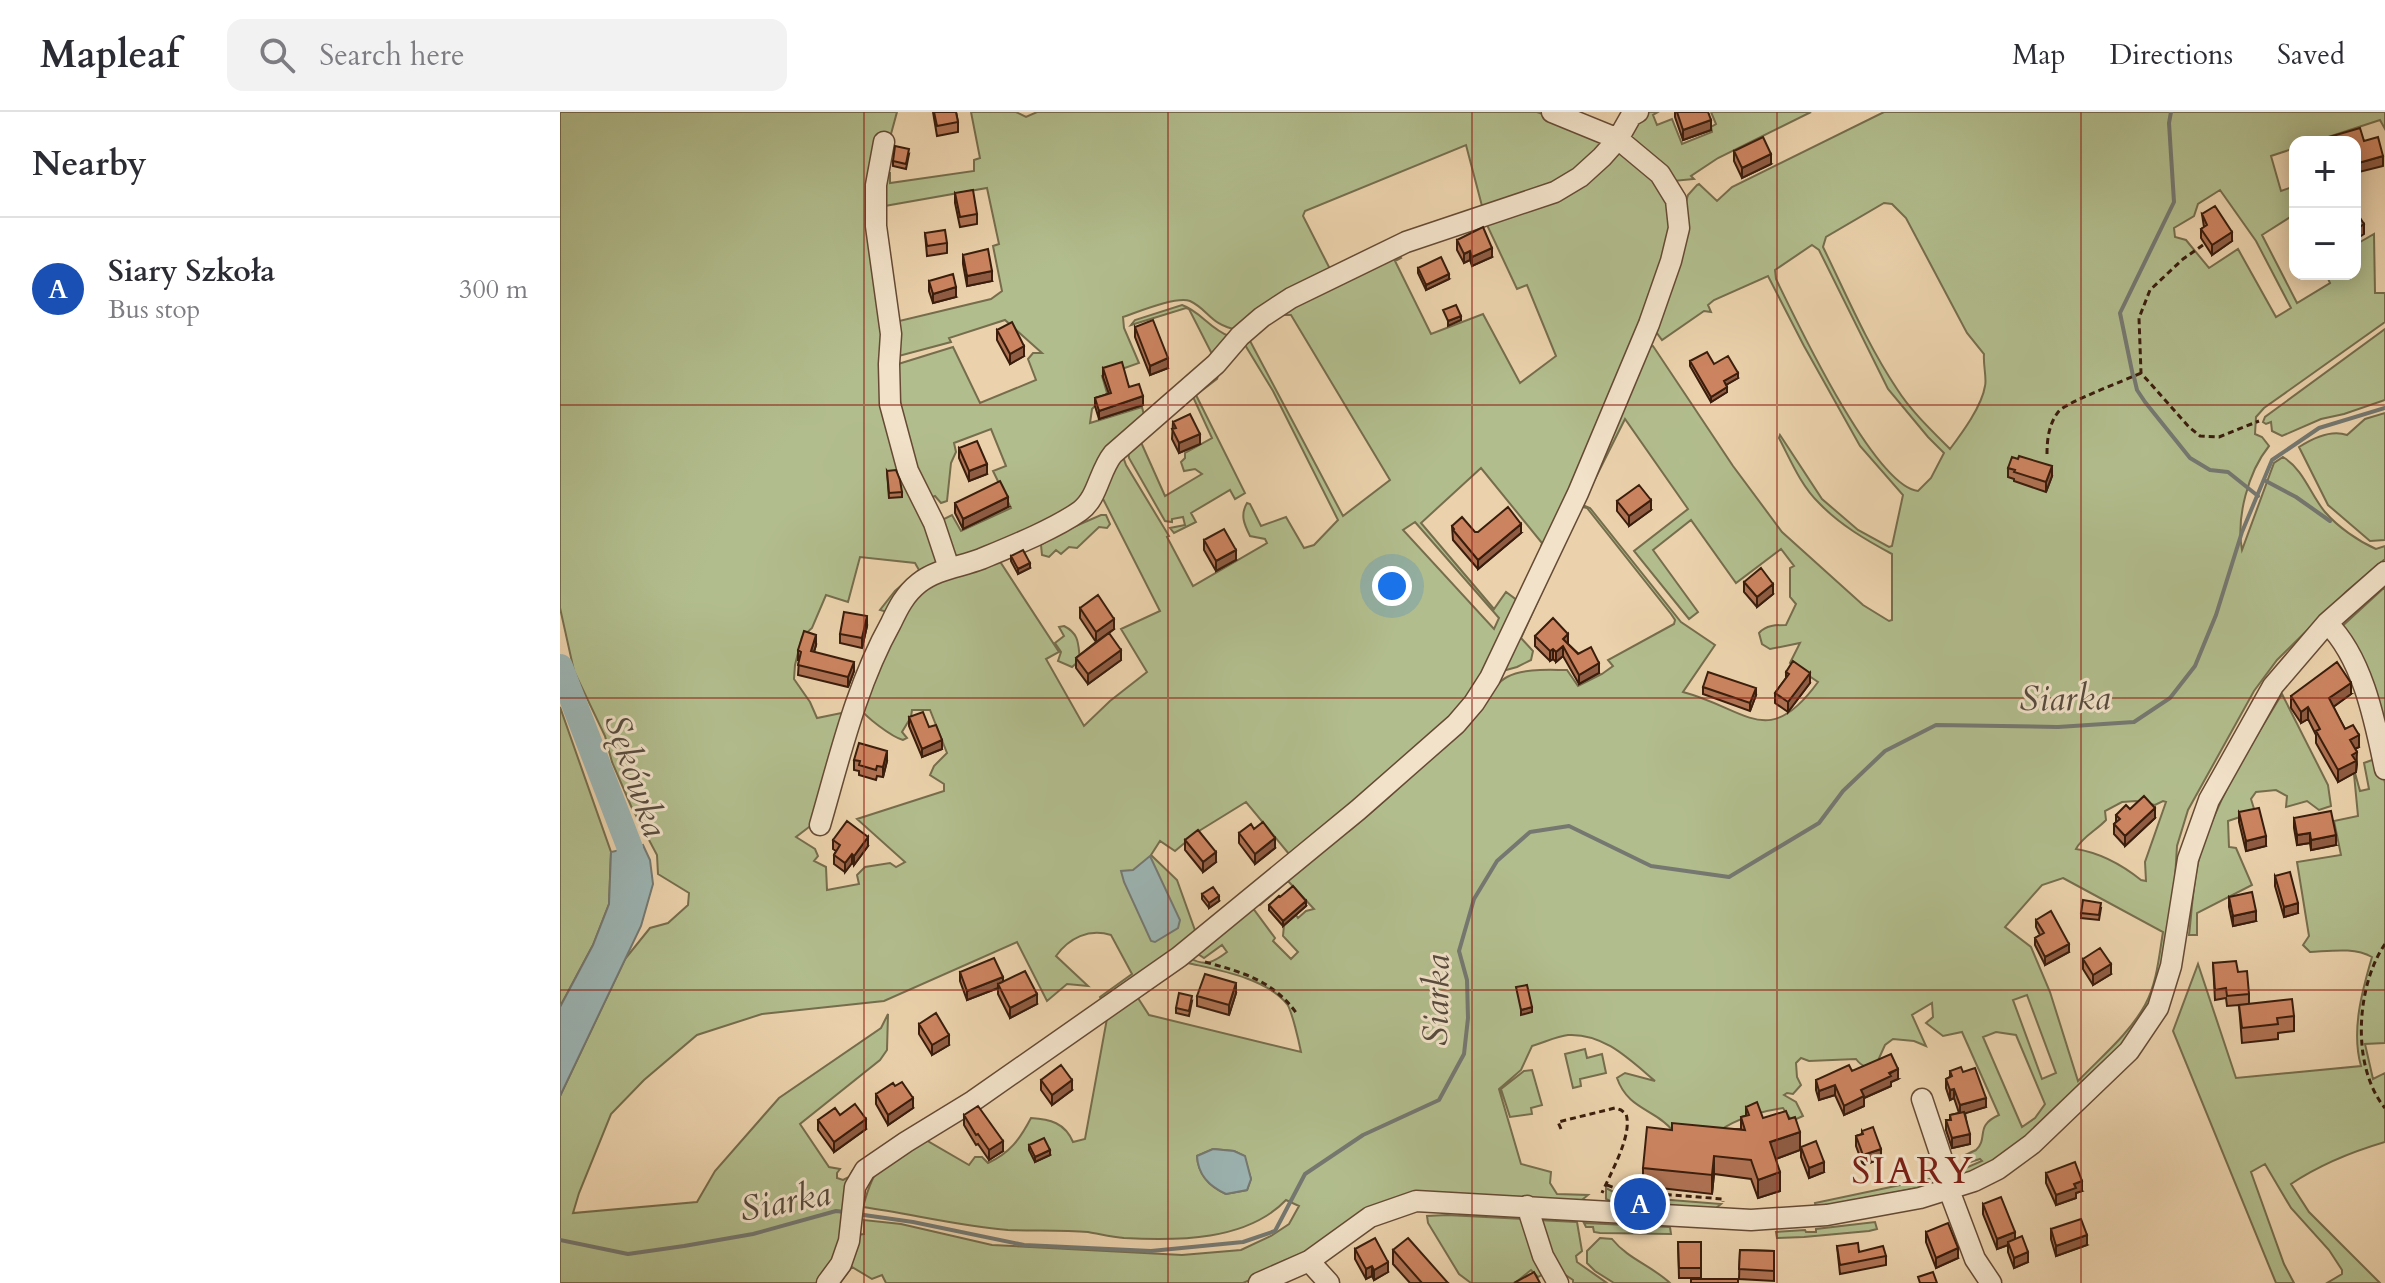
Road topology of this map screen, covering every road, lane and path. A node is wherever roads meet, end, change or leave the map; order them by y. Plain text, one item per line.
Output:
1 (1552, 112) edge
2 (1633, 113) edge
3 (1618, 139) junction
4 (884, 142) dead end
5 (2203, 245) edge
6 (2141, 373) junction
7 (2259, 421) dead end
8 (2047, 454) dead end
9 (949, 568) junction
10 (2385, 572) edge
11 (2327, 623) junction
12 (2385, 769) edge
13 (820, 825) dead end
14 (2385, 944) edge
15 (1205, 962) dead end
16 (1297, 1014) dead end
17 (1922, 1099) dead end
18 (2385, 1108) edge
19 (1561, 1129) dead end
20 (1606, 1184) junction
21 (1950, 1189) junction
22 (1622, 1191) dead end
23 (1602, 1201) dead end
24 (1527, 1206) junction
25 (1309, 1261) junction
26 (827, 1283) edge
27 (1259, 1283) edge
28 (1329, 1283) edge
29 (1558, 1283) edge
30 (1991, 1283) edge

1 - 3 street
2 - 3 street
3 - 9 street
3 - 26 street
4 - 9 street
5 - 6 path
6 - 7 path
6 - 8 path
9 - 13 street
10 - 11 street
11 - 12 street
11 - 21 street
14 - 18 path
15 - 16 path
17 - 21 street
19 - 20 path
20 - 22 path
20 - 23 path
21 - 24 street
21 - 30 street
24 - 25 street
24 - 29 street
25 - 27 street
25 - 28 street

